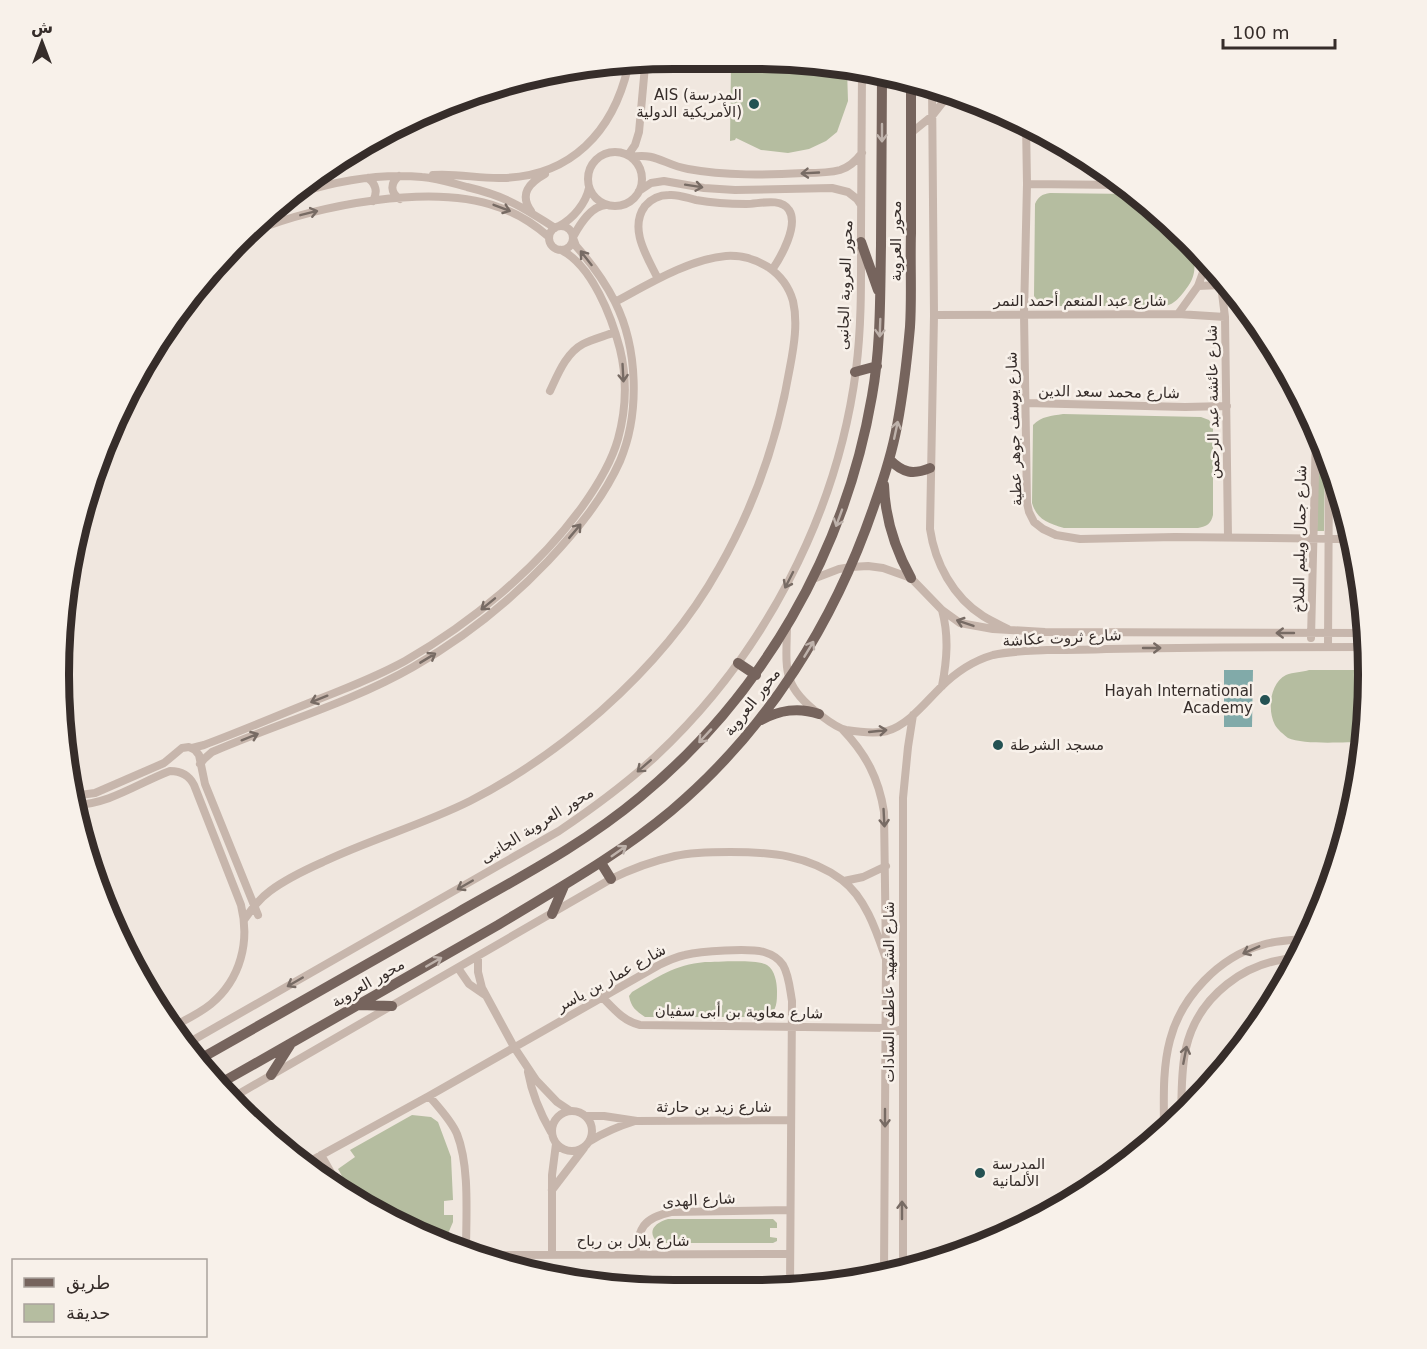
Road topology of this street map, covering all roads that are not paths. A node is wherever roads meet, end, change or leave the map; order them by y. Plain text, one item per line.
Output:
1 (645, 70) edge
2 (627, 71) edge
3 (862, 79) edge
4 (882, 84) edge
5 (911, 91) edge
6 (932, 97) edge
7 (945, 101) edge
8 (932, 116) junction
9 (911, 133) junction
10 (1026, 134) edge
11 (862, 153) junction
12 (629, 156) junction
13 (555, 167) junction
14 (399, 176) junction
15 (423, 177) junction
16 (368, 178) junction
17 (1027, 184) junction
18 (1108, 185) edge
19 (318, 186) edge
20 (589, 188) junction
21 (639, 191) junction
22 (400, 198) junction
23 (373, 201) junction
24 (607, 205) junction
25 (861, 205) junction
26 (533, 214) junction
27 (267, 227) edge
28 (557, 227) junction
29 (549, 237) junction
30 (573, 238) junction
31 (861, 242) junction
32 (561, 250) junction
33 (772, 270) junction
34 (1204, 270) edge
35 (658, 279) junction
36 (1216, 285) edge
37 (1198, 286) junction
38 (1222, 292) edge
39 (880, 297) junction
40 (615, 302) junction
41 (1024, 314) junction
42 (1178, 314) junction
43 (934, 315) junction
44 (1225, 316) junction
45 (615, 332) junction
46 (623, 343) junction
47 (877, 366) junction
48 (855, 372) junction
49 (550, 391) dead end
50 (1026, 403) junction
51 (1227, 406) junction
52 (1316, 453) edge
53 (890, 460) junction
54 (930, 468) junction
55 (884, 477) junction
56 (1329, 489) edge
57 (1228, 537) junction
58 (1314, 539) junction
59 (1328, 539) junction
60 (1342, 539) edge
61 (851, 567) junction
62 (911, 578) junction
63 (813, 579) junction
64 (509, 586) junction
65 (516, 594) junction
66 (942, 610) junction
67 (787, 627) junction
68 (1008, 629) junction
69 (1311, 633) junction
70 (1328, 633) junction
71 (1357, 633) edge
72 (1311, 647) junction
73 (1328, 647) junction
74 (1357, 647) edge
75 (738, 663) junction
76 (756, 675) junction
77 (789, 680) junction
78 (942, 686) junction
79 (819, 714) junction
80 (913, 715) junction
81 (758, 721) junction
82 (843, 729) junction
83 (192, 748) junction
84 (200, 765) junction
85 (81, 794) edge
86 (84, 804) edge
87 (601, 863) junction
88 (886, 866) junction
89 (611, 879) junction
90 (844, 881) junction
91 (564, 885) junction
92 (255, 905) junction
93 (552, 914) junction
94 (258, 915) dead end
95 (244, 920) junction
96 (1297, 940) edge
97 (478, 957) junction
98 (1287, 958) edge
99 (886, 959) junction
100 (458, 968) junction
101 (486, 995) junction
102 (602, 997) junction
103 (359, 1005) junction
104 (392, 1006) junction
105 (179, 1023) edge
106 (792, 1026) junction
107 (886, 1028) junction
108 (903, 1029) junction
109 (192, 1041) edge
110 (292, 1043) junction
111 (886, 1044) junction
112 (903, 1045) junction
113 (514, 1047) junction
114 (205, 1056) edge
115 (528, 1069) junction
116 (271, 1075) junction
117 (225, 1081) edge
118 (238, 1094) edge
119 (429, 1096) junction
120 (1181, 1103) edge
121 (569, 1110) junction
122 (586, 1116) junction
123 (1164, 1118) edge
124 (791, 1120) junction
125 (637, 1121) junction
126 (551, 1132) junction
127 (556, 1144) junction
128 (587, 1144) junction
129 (321, 1155) junction
130 (312, 1160) edge
131 (331, 1173) edge
132 (552, 1191) junction
133 (790, 1210) junction
134 (466, 1243) edge
135 (552, 1254) junction
136 (635, 1254) junction
137 (790, 1254) junction
138 (503, 1255) edge
139 (903, 1260) edge
140 (884, 1265) edge
141 (790, 1279) edge

1 - 12 street
2 - 13 street
3 - 11 street, محور العروبة الجانبى
4 -> 39 main road, محور العروبة
5 - 9 main road, محور العروبة
6 - 8 street
7 - 8 street
8 - 9 street
8 - 43 street
53 -> 9 main road, محور العروبة
10 - 17 street, شارع يوسف جوهر عطية
11 -> 12 street
11 - 25 street, محور العروبة الجانبى
12 - 20 street
12 - 21 street
13 - 15 street
13 - 26 street
14 - 15 street
14 - 16 street
14 - 22 street
15 - 26 street
16 - 19 street
16 - 23 street
17 - 18 street
17 - 41 street, شارع يوسف جوهر عطية
20 - 24 street
20 - 28 street
21 - 24 street
21 -> 25 street
22 - 23 street
22 -> 29 street
27 -> 23 street
24 - 30 street
25 - 31 street, محور العروبة الجانبى
26 - 28 street
28 - 29 street
28 - 30 street
29 - 32 street
30 - 32 street
40 -> 30 street
31 - 39 main road
31 - 48 street, محور العروبة الجانبى
32 - 45 street
33 - 35 street
33 - 35 street
33 - 92 street
34 - 37 street
35 - 40 street
36 - 37 street
37 - 42 street
38 - 44 street, شارع عائشة عبد الرحمن
39 -> 47 main road, محور العروبة
40 - 46 street
41 - 42 street, شارع عبد المنعم أحمد النمر
41 - 43 street, شارع عبد المنعم أحمد النمر
41 - 50 street, شارع يوسف جوهر عطية
42 - 44 street, شارع عبد المنعم أحمد النمر
43 - 54 street
44 - 51 street, شارع عائشة عبد الرحمن
45 - 46 street
45 - 49 street
46 -> 64 street
65 -> 46 street
47 - 48 main road
47 -> 63 main road, محور العروبة
48 -> 75 street, محور العروبة الجانبى
50 - 51 street, شارع محمد سعد الدين
50 - 57 street, شارع يوسف جوهر عطية
51 - 57 street, شارع عائشة عبد الرحمن
52 - 58 street, شارع جمال ويليم الملاخ
53 - 54 main road
53 - 55 main road, محور العروبة
54 - 68 street
55 - 61 main road, محور العروبة
55 - 62 main road
56 - 59 street, شارع جمال ويليم الملاخ
57 - 58 street, شارع يوسف جوهر عطية
58 - 59 street, شارع يوسف جوهر عطية
58 - 69 street, شارع جمال ويليم الملاخ
59 - 60 street, شارع يوسف جوهر عطية
59 - 70 street, شارع جمال ويليم الملاخ
61 - 62 street, شارع ثروت عكاشة
61 - 63 street, شارع ثروت عكاشة
77 -> 61 main road, محور العروبة
62 - 66 street, شارع ثروت عكاشة
63 - 67 main road, محور العروبة
64 - 65 street
64 -> 83 street
84 -> 65 street
68 -> 66 street, شارع ثروت عكاشة
66 - 78 street
67 - 76 main road, محور العروبة
67 - 77 street
69 -> 68 street, شارع ثروت عكاشة
69 - 70 street, شارع ثروت عكاشة
69 - 72 street, شارع جمال ويليم الملاخ
70 - 71 street, شارع ثروت عكاشة
70 - 73 street, شارع جمال ويليم الملاخ
72 - 73 street, شارع ثروت عكاشة
78 -> 72 street, شارع ثروت عكاشة
73 - 74 street, شارع ثروت عكاشة
75 - 76 main road
75 -> 109 street, محور العروبة الجانبى
76 -> 114 main road, محور العروبة
77 - 79 street, شارع ثروت عكاشة
77 - 81 main road, محور العروبة
78 - 80 street, شارع ثروت عكاشة
79 - 81 main road
79 - 82 street, شارع ثروت عكاشة
82 -> 80 street, شارع ثروت عكاشة
80 - 108 street, شارع الشهيد عاطف السادات
87 -> 81 main road, محور العروبة
82 -> 88 street, شارع الشهيد عاطف السادات
83 - 84 street
83 - 85 street
84 - 92 street
86 - 95 street
87 - 89 main road
87 - 91 main road, محور العروبة
88 - 90 street
88 - 99 street, شارع الشهيد عاطف السادات
89 - 90 street, شارع الشهيد عاطف السادات
89 - 93 street
90 - 99 street, شارع الشهيد عاطف السادات
91 - 93 main road
103 -> 91 main road, محور العروبة
92 - 94 street
92 - 95 street
93 - 97 street
95 - 105 street
96 -> 123 street
97 - 100 street
97 - 101 street
120 -> 98 street
99 - 107 street, شارع الشهيد عاطف السادات
100 - 101 street
100 - 104 street
101 - 113 street
102 - 106 street, شارع معاوية بن أبى سفيان
102 - 106 street, شارع عمار بن ياسر
102 - 113 street, شارع عمار بن ياسر
103 - 104 main road
103 - 110 main road, محور العروبة
104 - 116 street
106 - 107 street, شارع معاوية بن أبى سفيان
106 - 124 street, شارع عمار بن ياسر
107 - 108 street, شارع معاوية بن أبى سفيان
107 - 111 street, شارع الشهيد عاطف السادات
108 - 112 street, شارع الشهيد عاطف السادات
110 - 116 main road
110 - 117 main road, محور العروبة
111 - 112 street
111 -> 140 street, شارع الشهيد عاطف السادات
139 -> 112 street, شارع الشهيد عاطف السادات
113 - 115 street
113 - 119 street, شارع عمار بن ياسر
115 - 121 street
115 - 126 street
116 - 118 street
119 - 129 street, شارع عمار بن ياسر
119 - 134 street
121 - 122 street
121 - 126 street
122 - 125 street, شارع زيد بن حارثة
122 - 128 street
124 - 125 street, شارع زيد بن حارثة
124 - 133 street, شارع عمار بن ياسر
125 - 128 street, شارع زيد بن حارثة
126 - 127 street
127 - 128 street
127 - 132 street
128 - 132 street, شارع زيد بن حارثة
129 - 130 street, شارع عمار بن ياسر
129 - 131 street
132 - 135 street
133 - 136 street, شارع الهدى
133 - 137 street, شارع عمار بن ياسر
135 - 136 street, شارع بلال بن رباح
135 - 138 street, شارع بلال بن رباح
136 - 137 street, شارع بلال بن رباح
137 - 141 street, شارع عمار بن ياسر

